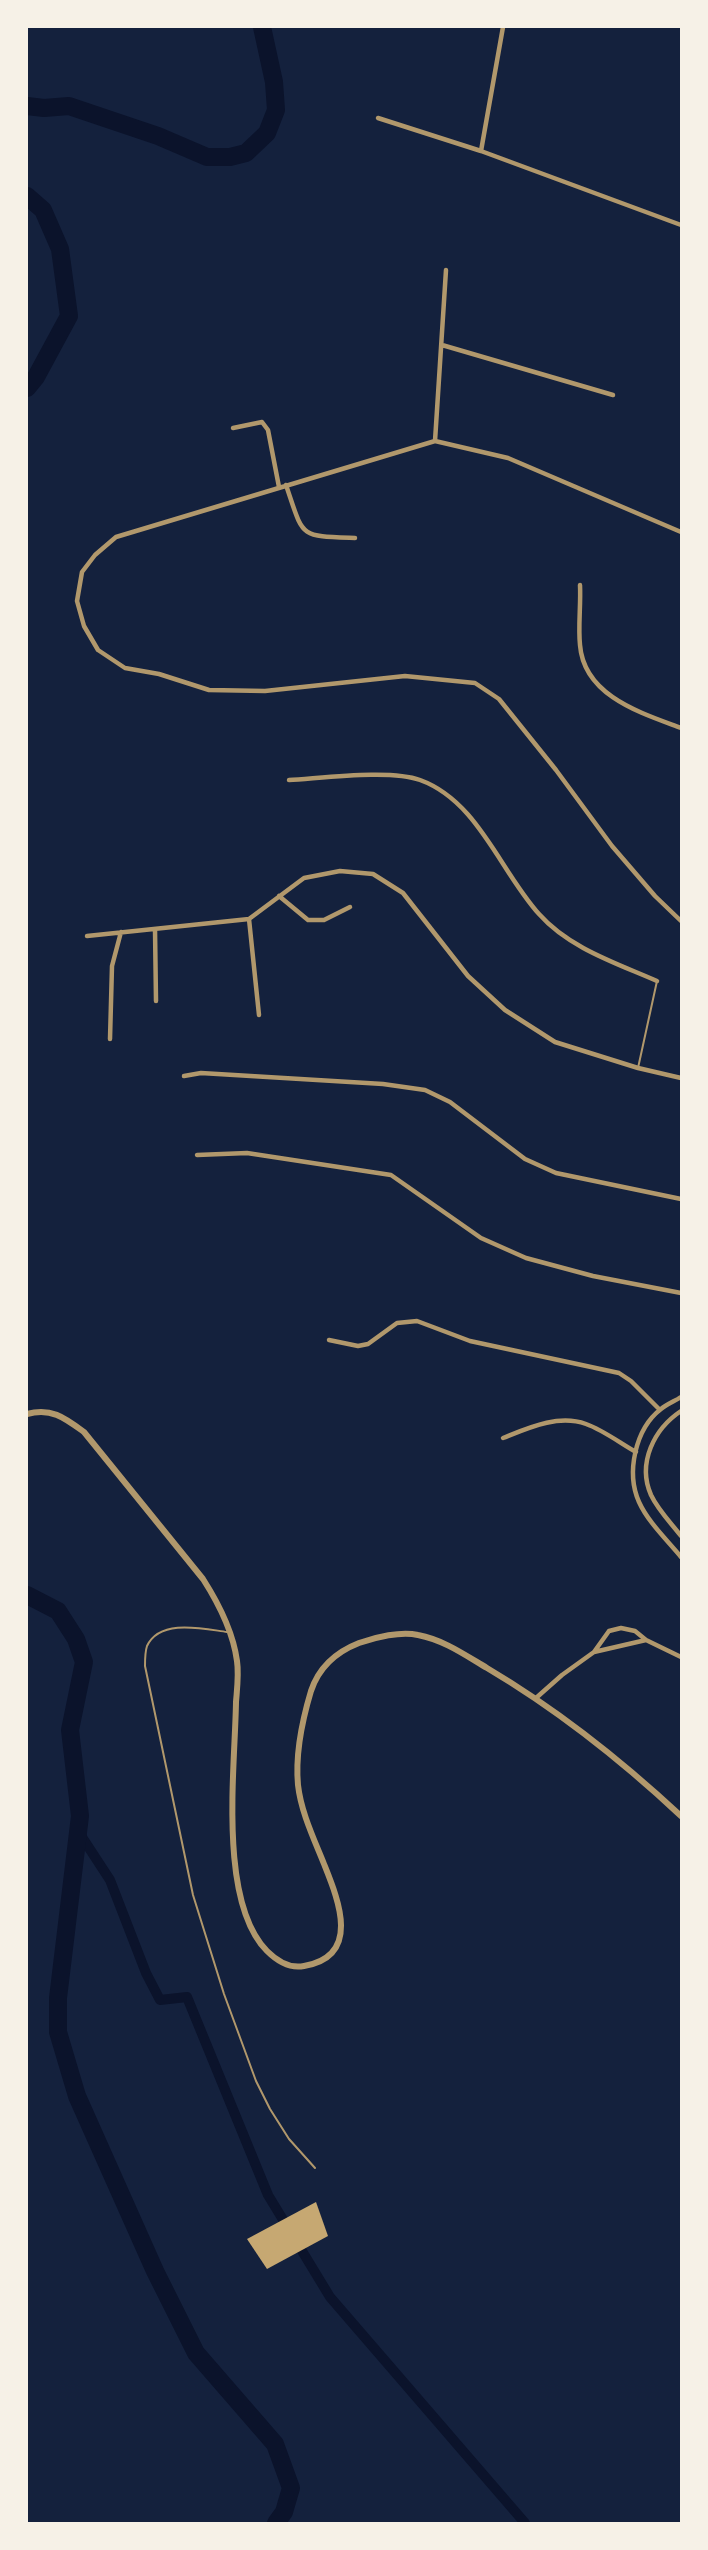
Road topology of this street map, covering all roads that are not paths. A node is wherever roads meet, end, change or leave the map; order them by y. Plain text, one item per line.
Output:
1 (503, 27) edge
2 (378, 118) dead end
3 (481, 151) junction
4 (681, 225) edge
5 (446, 270) dead end
6 (442, 345) junction
7 (613, 395) dead end
8 (233, 428) dead end
9 (435, 441) junction
10 (286, 485) junction
11 (279, 487) junction
12 (681, 532) edge
13 (355, 538) dead end
14 (580, 585) dead end
15 (681, 728) edge
16 (289, 780) dead end
17 (279, 896) junction
18 (350, 907) dead end
19 (249, 919) junction
20 (681, 921) edge
21 (155, 929) junction
22 (121, 932) junction
23 (87, 936) dead end
24 (657, 981) joint
25 (156, 1001) dead end
26 (259, 1015) dead end
27 (110, 1039) dead end
28 (638, 1068) junction
29 (184, 1076) dead end
30 (681, 1078) edge
31 (197, 1155) dead end
32 (681, 1199) edge
33 (681, 1293) edge
34 (329, 1340) dead end
35 (681, 1397) edge
36 (660, 1410) junction
37 (681, 1411) edge
38 (27, 1414) edge
39 (503, 1438) dead end
40 (636, 1452) junction
41 (681, 1536) edge
42 (681, 1557) edge
43 (230, 1633) junction
44 (646, 1640) junction
45 (594, 1652) junction
46 (681, 1657) edge
47 (536, 1698) junction
48 (681, 1816) edge
49 (315, 2168) dead end

1 - 3 street
2 - 3 street
3 - 4 street
5 - 6 street
6 - 7 street
6 - 9 street
8 - 11 street
9 - 10 street
9 - 12 street
10 - 11 street
10 - 13 street
11 - 20 street
14 - 15 street
16 - 24 street
17 - 18 street
17 - 19 street
17 - 28 street
19 - 21 street
19 - 26 street
21 - 22 street
21 - 25 street
22 - 23 street
22 - 27 street
24 - 28 lane
28 - 30 street
29 - 32 street
31 - 33 street
34 - 36 street
35 - 36 street
36 - 40 street
37 - 41 street
38 - 43 street
39 - 40 street
40 - 42 street
43 - 47 street
43 - 49 lane
44 - 45 street
44 - 45 street
44 - 46 street
45 - 47 street
47 - 48 street

